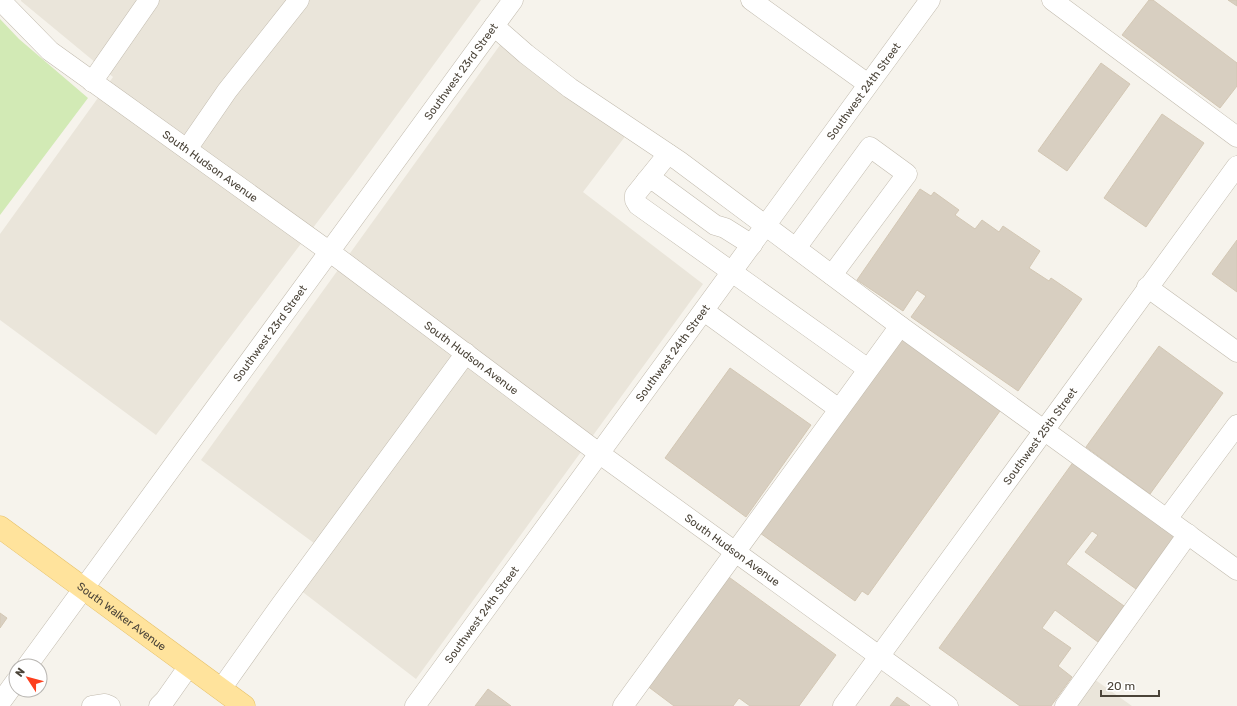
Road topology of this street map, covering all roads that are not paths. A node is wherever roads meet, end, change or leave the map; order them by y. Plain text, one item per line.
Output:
1 (3, 0) edge
2 (149, 0) edge
3 (299, 0) edge
4 (513, 0) edge
5 (751, 0) edge
6 (930, 0) edge
7 (1052, 0) edge
8 (494, 26) junction
9 (92, 82) junction
10 (868, 84) junction
11 (1237, 137) edge
12 (187, 149) junction
13 (668, 154) junction
14 (1237, 166) edge
15 (646, 181) junction
16 (766, 225) junction
17 (752, 245) junction
18 (796, 248) junction
19 (330, 252) junction
20 (732, 272) junction
21 (832, 275) junction
22 (1147, 287) junction
23 (704, 310) junction
24 (900, 326) junction
25 (1237, 352) edge
26 (466, 354) junction
27 (868, 369) junction
28 (839, 409) junction
29 (1237, 425) edge
30 (1044, 430) junction
31 (600, 454) junction
32 (1167, 519) junction
33 (0, 528) edge
34 (1188, 534) junction
35 (735, 551) junction
36 (1237, 570) edge
37 (84, 589) junction
38 (879, 657) junction
39 (33, 658) edge
40 (189, 666) junction
41 (220, 689) junction
42 (8, 692) edge
43 (0, 703) edge
44 (92, 706) edge
45 (110, 706) edge
46 (159, 706) edge
47 (244, 706) edge
48 (415, 706) edge
49 (623, 706) edge
50 (843, 706) edge
51 (948, 706) edge
52 (1065, 706) edge

1 - 9 street, South Hudson Avenue
2 - 9 street
3 - 12 street
4 - 8 street, Southwest 23rd Street
5 - 10 street
6 - 10 street, Southwest 24th Street
7 - 11 street
8 - 13 street
8 - 19 street, Southwest 23rd Street
9 - 12 street, South Hudson Avenue
10 - 16 street, Southwest 24th Street
12 - 19 street, South Hudson Avenue
13 - 15 street
13 - 16 street
14 - 22 street, Southwest 25th Street
15 - 17 street
15 - 20 street
16 - 17 street, Southwest 24th Street
16 - 18 street
17 - 20 street, Southwest 24th Street
18 - 21 street
18 - 21 street
19 - 26 street, South Hudson Avenue
19 - 37 street, Southwest 23rd Street
20 - 23 street, Southwest 24th Street
20 - 27 street
21 - 24 street
22 - 25 street
22 - 30 street, Southwest 25th Street
23 - 28 street
23 - 31 street, Southwest 24th Street
24 - 27 street
24 - 30 street
26 - 31 street, South Hudson Avenue
26 - 41 street
27 - 28 street
28 - 35 street
29 - 32 street
30 - 32 street
30 - 38 street, Southwest 25th Street
31 - 35 street, South Hudson Avenue
31 - 48 street, Southwest 24th Street
32 - 34 street
33 - 37 main road, South Walker Avenue
34 - 36 street
34 - 52 street
35 - 38 street, South Hudson Avenue
35 - 49 street
37 - 39 street, Southwest 23rd Street
37 - 40 main road, South Walker Avenue
38 - 50 street, Southwest 25th Street
38 - 51 street, South Hudson Avenue
40 - 41 main road, South Walker Avenue
40 - 46 street
41 - 47 main road, South Walker Avenue
42 - 43 street
44 - 45 street

